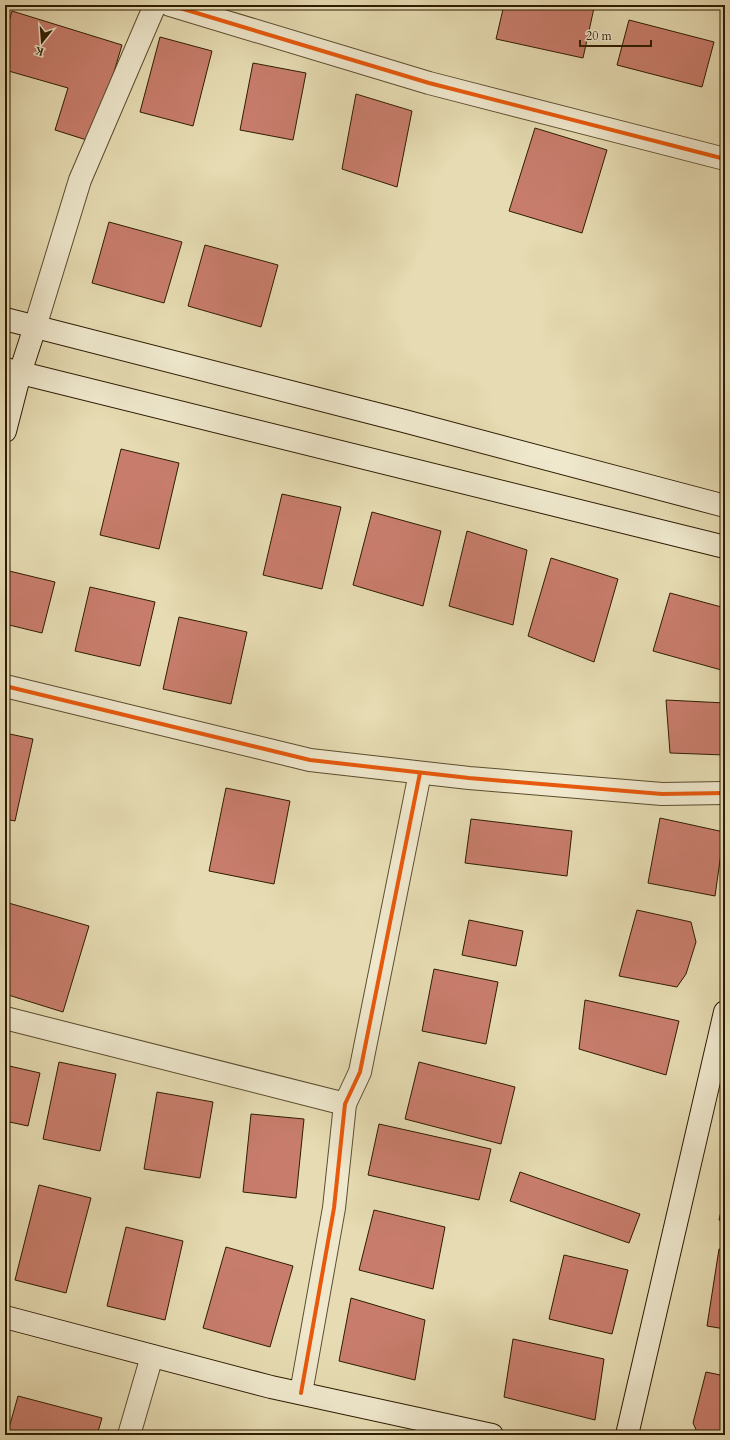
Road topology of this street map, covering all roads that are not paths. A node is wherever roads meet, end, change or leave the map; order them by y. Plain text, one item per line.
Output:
1 (155, 5) edge
2 (170, 5) edge
3 (725, 159) edge
4 (5, 319) edge
5 (35, 327) junction
6 (13, 371) edge
7 (5, 431) edge
8 (725, 506) edge
9 (725, 547) edge
10 (5, 686) edge
11 (420, 773) junction
12 (725, 793) edge
13 (725, 1012) edge
14 (5, 1018) edge
15 (345, 1104) junction
16 (5, 1317) edge
17 (152, 1356) junction
18 (301, 1393) junction
19 (129, 1435) edge
20 (492, 1435) edge
21 (627, 1435) edge

1 - 5 street
2 - 3 street
4 - 5 street
5 - 6 street
5 - 8 street
6 - 7 street
6 - 9 street
10 - 11 street
11 - 12 street
11 - 15 street
13 - 21 street
14 - 15 street
15 - 18 street
16 - 17 street
17 - 18 street
17 - 19 street
18 - 20 street

